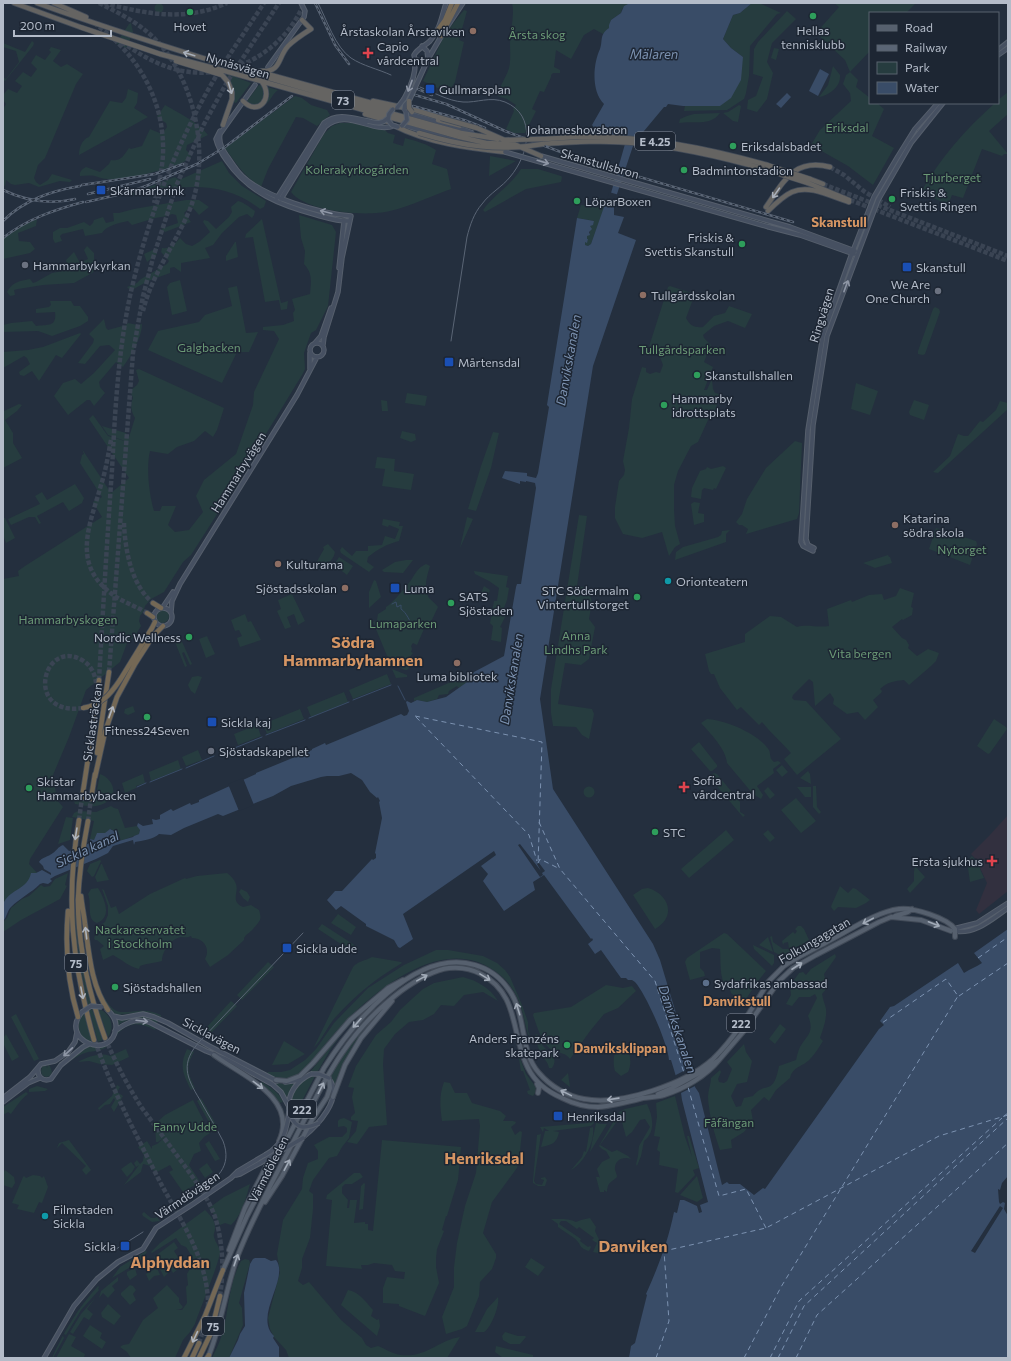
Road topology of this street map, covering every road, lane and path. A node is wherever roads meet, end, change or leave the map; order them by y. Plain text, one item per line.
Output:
1 (14, 3) edge
2 (37, 3) edge
3 (54, 3) edge
4 (446, 3) edge
5 (452, 3) edge
6 (458, 3) edge
7 (463, 3) edge
8 (302, 4) edge
9 (301, 20) junction
10 (107, 27) junction
11 (437, 31) junction
12 (441, 36) junction
13 (1008, 42) edge
14 (422, 46) junction
15 (1008, 48) edge
16 (999, 49) edge
17 (160, 54) junction
18 (999, 54) edge
19 (415, 58) junction
20 (428, 59) junction
21 (226, 66) junction
22 (267, 67) dead end
23 (253, 70) junction
24 (262, 82) junction
25 (326, 91) junction
26 (243, 101) junction
27 (409, 101) junction
28 (340, 103) junction
29 (937, 104) edge
30 (942, 104) edge
31 (395, 108) junction
32 (405, 111) junction
33 (388, 118) junction
34 (367, 122) junction
35 (223, 125) junction
36 (398, 126) junction
37 (219, 134) junction
38 (460, 135) junction
39 (542, 142) junction
40 (505, 152) junction
41 (541, 156) junction
42 (830, 167) tunnel mouth
43 (809, 181) junction
44 (823, 184) tunnel mouth
45 (278, 200) junction
46 (344, 216) junction
47 (350, 221) junction
48 (344, 222) junction
49 (769, 225) junction
50 (853, 252) junction
51 (858, 254) junction
52 (830, 314) junction
53 (834, 317) junction
54 (315, 343) junction
55 (322, 345) junction
56 (310, 353) junction
57 (317, 358) junction
58 (310, 370) junction
59 (180, 584) junction
60 (153, 603) tunnel mouth
61 (162, 607) junction
62 (171, 612) junction
63 (147, 613) tunnel mouth
64 (154, 619) junction
65 (163, 626) junction
66 (109, 672) tunnel mouth
67 (97, 682) tunnel mouth
68 (83, 708) tunnel mouth
69 (95, 777) junction
70 (82, 798) tunnel mouth
71 (91, 800) tunnel mouth
72 (79, 820) tunnel mouth
73 (88, 821) tunnel mouth
74 (81, 871) junction
75 (71, 885) junction
76 (1008, 903) edge
77 (1008, 908) edge
78 (909, 909) junction
79 (891, 917) junction
80 (915, 919) junction
81 (947, 922) junction
82 (964, 926) junction
83 (954, 930) junction
84 (955, 937) dead end
85 (407, 979) junction
86 (398, 993) junction
87 (108, 1010) junction
88 (113, 1016) junction
89 (78, 1017) junction
90 (115, 1031) junction
91 (77, 1032) junction
92 (194, 1037) junction
93 (105, 1038) tunnel mouth
94 (94, 1040) tunnel mouth
95 (189, 1042) junction
96 (204, 1043) junction
97 (89, 1044) junction
98 (199, 1048) junction
99 (522, 1052) junction
100 (214, 1055) junction
101 (48, 1062) junction
102 (313, 1063) junction
103 (38, 1069) junction
104 (703, 1071) junction
105 (56, 1072) junction
106 (40, 1078) junction
107 (329, 1078) junction
108 (302, 1079) junction
109 (276, 1080) junction
110 (664, 1091) junction
111 (538, 1093) dead end
112 (333, 1097) junction
113 (3, 1098) edge
114 (3, 1102) edge
115 (288, 1105) junction
116 (289, 1111) junction
117 (319, 1123) junction
118 (236, 1174) junction
119 (259, 1210) junction
120 (226, 1260) junction
121 (223, 1270) joint
122 (220, 1296) tunnel mouth
123 (199, 1343) tunnel mouth
124 (208, 1356) edge
125 (44, 1358) edge
126 (184, 1358) edge
127 (192, 1358) edge
128 (199, 1358) edge

1 - 17 highway, Nynäsvägen / 73
2 - 10 highway, Nynäsvägen / 73
3 - 10 highway
4 - 11 main road
5 - 11 highway
6 - 12 highway
7 - 12 main road
8 - 9 main road
9 - 22 main road
9 - 23 highway
21 -> 10 highway, Nynäsvägen / 73
11 - 14 main road
12 - 20 main road
13 - 16 main road
14 - 19 main road
14 - 20 main road
15 - 18 main road
17 - 24 highway, Nynäsvägen / 73
17 -> 35 highway
19 - 20 main road
19 -> 31 main road, bridge
20 - 27 main road
21 - 23 highway
21 - 38 highway, Nynäsvägen / 73
23 - 25 highway
24 - 26 highway
24 - 28 highway, Nynäsvägen / 73
25 - 31 highway
25 - 41 highway, bridge
26 - 35 main road
26 - 37 main road
27 - 32 main road, bridge
27 - 39 highway, bridge
28 - 38 highway, Nynäsvägen / 73
28 - 40 highway, bridge
29 - 50 main road, Ringvägen
30 - 51 main road, Ringvägen
31 - 32 main road, bridge
31 - 33 main road, bridge
32 - 36 main road, bridge
32 - 41 main road, Skanstullsbron, bridge
33 - 34 main road, bridge
33 - 36 main road, bridge
34 - 36 main road, Skanstullsbron
34 - 45 main road
35 - 37 main road
36 - 39 highway, bridge
36 - 40 main road, Skanstullsbron, bridge
37 - 45 main road
38 - 39 highway, Johanneshovsbron / E 4.25, bridge
39 - 43 highway, Johanneshovsbron / E 4.25, bridge
40 -> 49 main road, Skanstullsbron, bridge
41 - 49 main road, Skanstullsbron
42 -> 43 highway, E 4.25
43 - 44 highway, E 4.25
46 -> 45 main road
45 - 48 main road
46 - 47 main road, Hammarbyvägen
46 - 48 main road, Hammarbyvägen
47 - 48 main road
47 - 55 main road, Hammarbyvägen
48 - 54 main road, Hammarbyvägen
49 - 50 main road, Skanstullsbron
49 - 50 main road, Skanstullsbron
50 - 51 main road
50 - 52 main road, Ringvägen
53 -> 51 main road, Ringvägen
52 - 53 main road
52 - 53 main road, Ringvägen
54 - 55 main road
54 - 56 main road, Hammarbyvägen
55 - 57 main road, Hammarbyvägen
56 - 57 main road
56 - 58 main road, Hammarbyvägen
57 - 58 main road, Hammarbyvägen
58 - 59 main road, Hammarbyvägen
59 - 61 main road, Hammarbyvägen
59 - 62 main road, Hammarbyvägen
60 - 61 highway
61 - 62 main road
61 - 64 main road
62 - 65 main road
63 - 64 highway
64 - 65 main road
64 - 68 highway, bridge
69 -> 65 highway
66 - 69 highway, Sicklasträckan
67 - 70 highway, Sicklasträckan
69 - 71 highway, Sicklasträckan
72 -> 75 highway, 75
73 - 74 highway, 75
87 -> 74 highway
74 - 93 highway, 75
75 - 89 highway
75 -> 94 highway, 75
76 - 82 main road
77 - 83 main road, 222
78 - 79 main road
78 - 80 main road
78 - 81 main road, 222
78 -> 104 main road, Folkungagatan / 222
79 - 80 main road, Folkungagatan / 222
104 -> 79 main road, Folkungagatan / 222
80 -> 83 main road, 222
81 - 82 main road, 222
81 - 83 main road
82 - 83 main road
83 - 84 main road
85 - 102 main road
110 -> 85 main road, 222
85 -> 120 main road, Värmdöleden / 222
86 -> 99 main road, 222
86 - 112 main road
119 -> 86 main road, Värmdöleden / 222
87 - 88 main road
87 - 89 main road, bridge
88 - 90 main road
88 - 92 main road, Sicklavägen
89 - 91 main road
90 -> 95 main road, Sicklavägen
90 - 97 main road
91 - 97 main road
91 -> 101 main road
92 - 95 main road
92 - 96 main road, Sicklavägen
95 - 98 main road, Sicklavägen
96 - 98 main road
96 - 109 main road, Sicklavägen
97 - 105 main road
98 - 100 main road, Sicklavägen
99 - 110 main road, 222
99 - 111 main road
100 - 115 main road, Sicklavägen
100 -> 120 main road
101 - 103 main road
101 - 105 main road
102 - 108 main road
102 - 109 main road
103 - 106 main road
103 - 113 main road
104 - 110 main road, 222
104 - 110 main road
105 - 106 main road
106 - 114 main road
107 - 108 main road, bridge
107 - 112 main road
119 -> 107 main road
108 - 109 main road, Sicklavägen
108 - 115 main road
112 - 117 main road, Värmdövägen
115 - 116 main road
116 - 117 main road, bridge
116 - 118 main road, Värmdövägen, bridge
117 - 118 main road, Värmdövägen, bridge
118 - 125 main road, Värmdövägen
124 -> 119 main road, Värmdöleden / 222
120 - 121 main road, Värmdöleden / 222
121 -> 126 highway, 222
122 - 128 highway, 75
123 - 127 highway, 75

